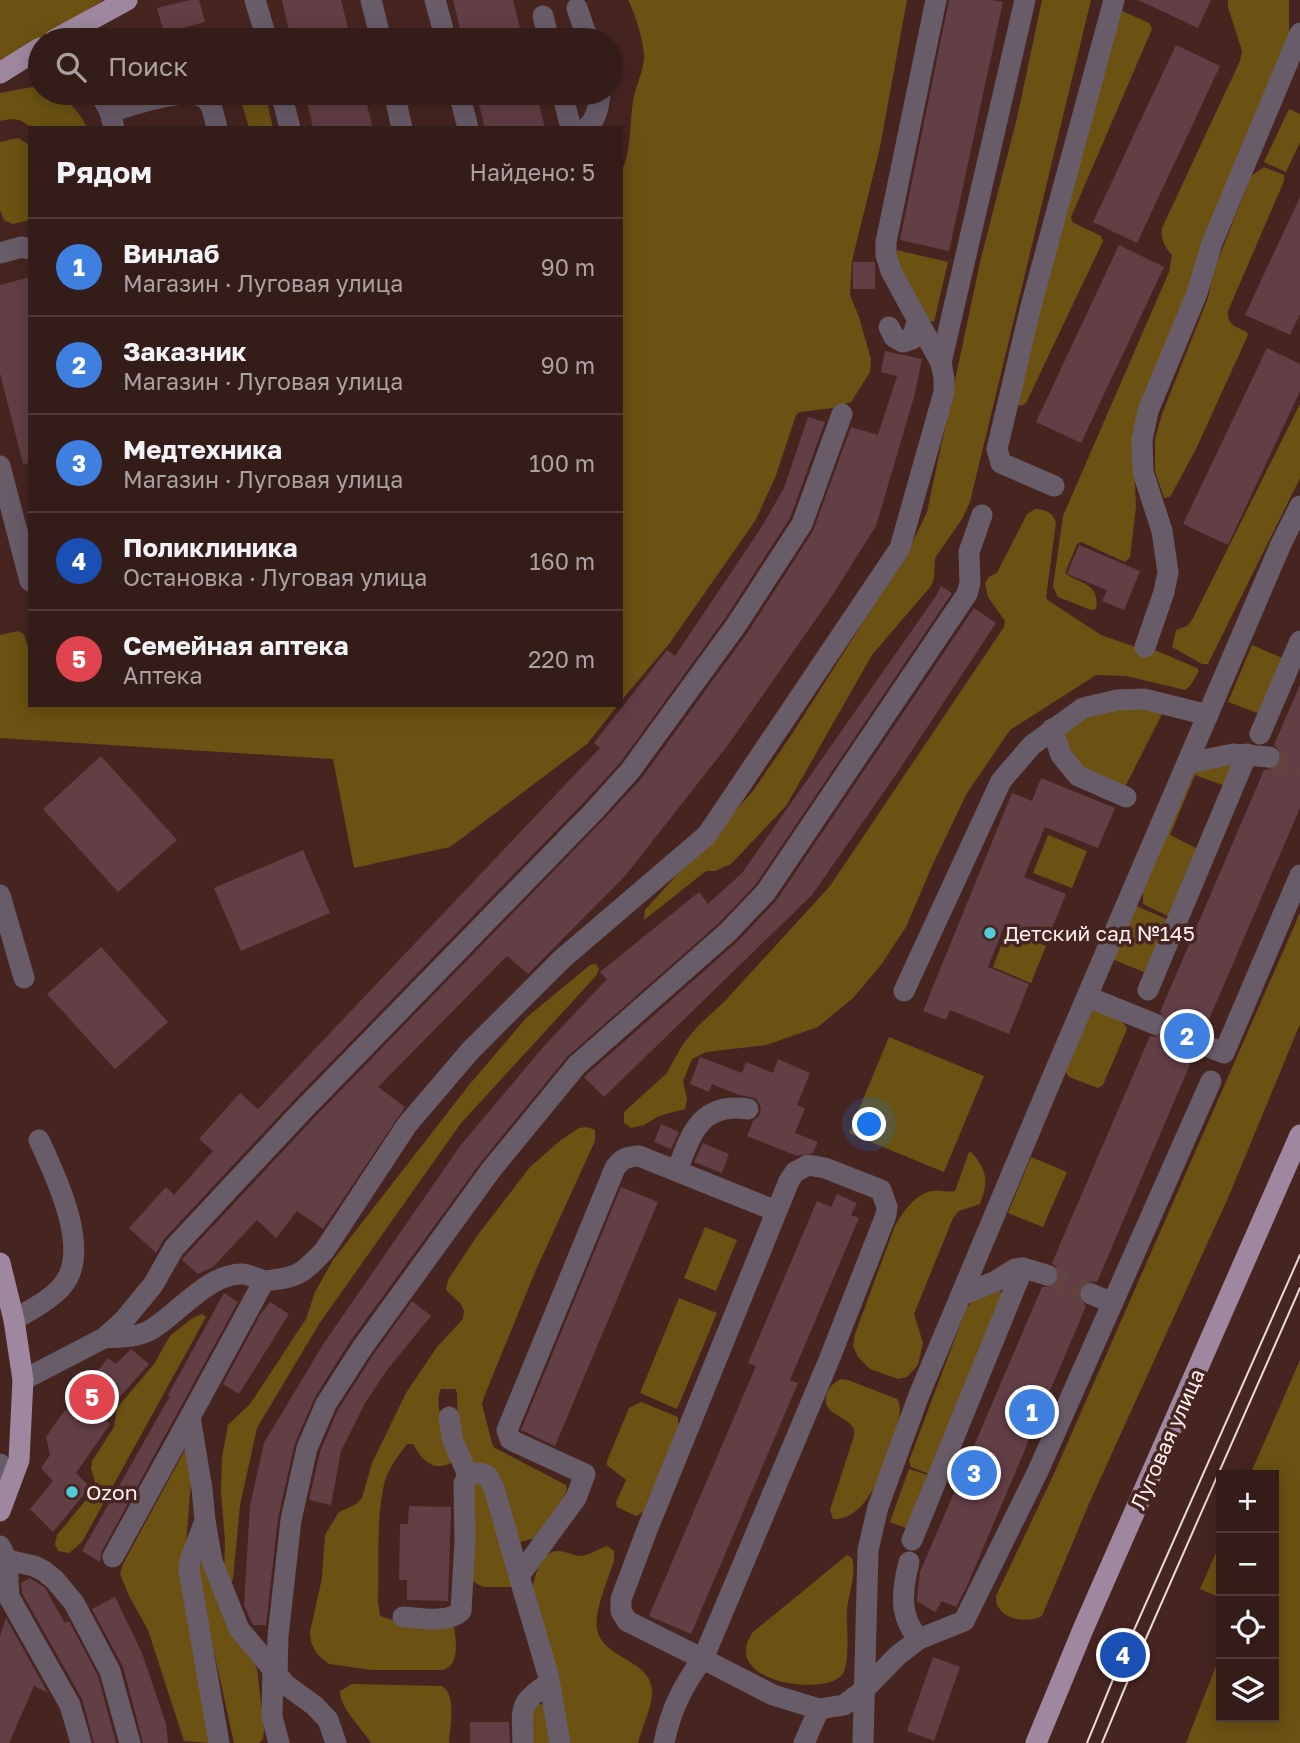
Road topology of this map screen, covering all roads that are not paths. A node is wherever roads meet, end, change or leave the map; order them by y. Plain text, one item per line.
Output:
1 (127, 0) edge
2 (255, 0) edge
3 (371, 0) edge
4 (435, 0) edge
5 (936, 0) edge
6 (1026, 0) edge
7 (1114, 0) edge
8 (578, 8) dead end
9 (543, 16) dead end
10 (76, 28) edge
11 (263, 28) edge
12 (378, 28) edge
13 (443, 28) edge
14 (546, 28) edge
15 (584, 28) edge
16 (1300, 33) edge
17 (28, 56) edge
18 (0, 73) edge
19 (151, 105) edge
20 (210, 105) edge
21 (284, 105) edge
22 (397, 105) edge
23 (462, 105) edge
24 (565, 105) edge
25 (598, 105) edge
26 (112, 120) edge
27 (216, 126) edge
28 (289, 126) edge
29 (402, 126) edge
30 (467, 126) edge
31 (570, 126) edge
32 (589, 126) edge
33 (28, 248) edge
34 (0, 253) edge
35 (917, 322) junction
36 (889, 327) dead end
37 (941, 363) junction
38 (842, 414) dead end
39 (0, 466) edge
40 (1054, 486) dead end
41 (1300, 506) edge
42 (982, 515) dead end
43 (28, 574) edge
44 (1300, 641) edge
45 (1144, 647) dead end
46 (1208, 715) junction
47 (1052, 729) junction
48 (1260, 734) dead end
49 (1248, 754) junction
50 (1269, 757) tunnel mouth
51 (1188, 763) junction
52 (1126, 797) dead end
53 (1300, 875) edge
54 (0, 895) edge
55 (24, 978) dead end
56 (1149, 990) dead end
57 (904, 991) dead end
58 (1088, 997) junction
59 (1155, 1024) tunnel mouth
60 (1199, 1043) tunnel mouth
61 (1211, 1081) dead end
62 (748, 1109) dead end
63 (1300, 1135) edge
64 (39, 1140) dead end
65 (677, 1171) junction
66 (776, 1210) junction
67 (0, 1263) edge
68 (1023, 1268) junction
69 (1047, 1275) tunnel mouth
70 (264, 1281) junction
71 (1091, 1294) tunnel mouth
72 (962, 1295) junction
73 (1113, 1303) junction
74 (14, 1320) junction
75 (104, 1338) junction
76 (23, 1380) junction
77 (190, 1417) junction
78 (449, 1417) dead end
79 (1, 1469) edge
80 (468, 1475) junction
81 (0, 1510) edge
82 (205, 1521) junction
83 (912, 1540) dead end
84 (3, 1553) edge
85 (113, 1557) dead end
86 (909, 1562) dead end
87 (519, 1576) junction
88 (403, 1617) dead end
89 (919, 1639) junction
90 (703, 1659) junction
91 (275, 1672) junction
92 (550, 1683) junction
93 (864, 1690) junction
94 (819, 1709) junction
95 (81, 1743) edge
96 (130, 1743) edge
97 (219, 1743) edge
98 (279, 1743) edge
99 (336, 1743) edge
100 (523, 1743) edge
101 (560, 1743) edge
102 (664, 1743) edge
103 (804, 1743) edge
104 (863, 1743) edge
105 (1036, 1743) edge

1 - 10 main road
2 - 11 street
3 - 12 street
4 - 13 street
5 - 35 street
6 - 37 street
7 - 40 street
8 - 15 street
9 - 14 street
16 - 45 street
17 - 18 main road
19 - 26 street
20 - 27 street
21 - 28 street
22 - 29 street
23 - 30 street
24 - 31 street
25 - 32 street
33 - 34 street
35 - 36 street
35 - 37 street
37 - 70 street
38 - 75 street
39 - 43 street
41 - 46 street
42 - 91 street
44 - 48 street
46 - 47 street
46 - 51 street
47 - 52 street
47 - 57 street
49 - 50 street
49 - 51 street
49 - 56 street
51 - 58 street
53 - 60 street
54 - 55 street
58 - 59 street
58 - 72 street
61 - 73 street
62 - 65 street
63 - 105 main road, Луговая улица
64 - 74 street
65 - 66 street
65 - 87 street
66 - 90 street
66 - 90 street
67 - 74 main road
68 - 69 street
68 - 72 street
68 - 83 street
70 - 75 street
70 - 77 street
71 - 73 street
72 - 93 street
73 - 89 street
74 - 76 main road
75 - 76 street
76 - 81 main road
77 - 82 street
77 - 85 street
78 - 80 street
79 - 81 street
80 - 87 street
80 - 88 street
82 - 91 street
82 - 97 street
84 - 95 street
84 - 96 street
86 - 89 street
87 - 92 street
89 - 93 street
90 - 94 street
90 - 102 street
91 - 98 street
91 - 99 street
92 - 100 street
92 - 101 street
93 - 94 street
93 - 104 street
94 - 103 street

